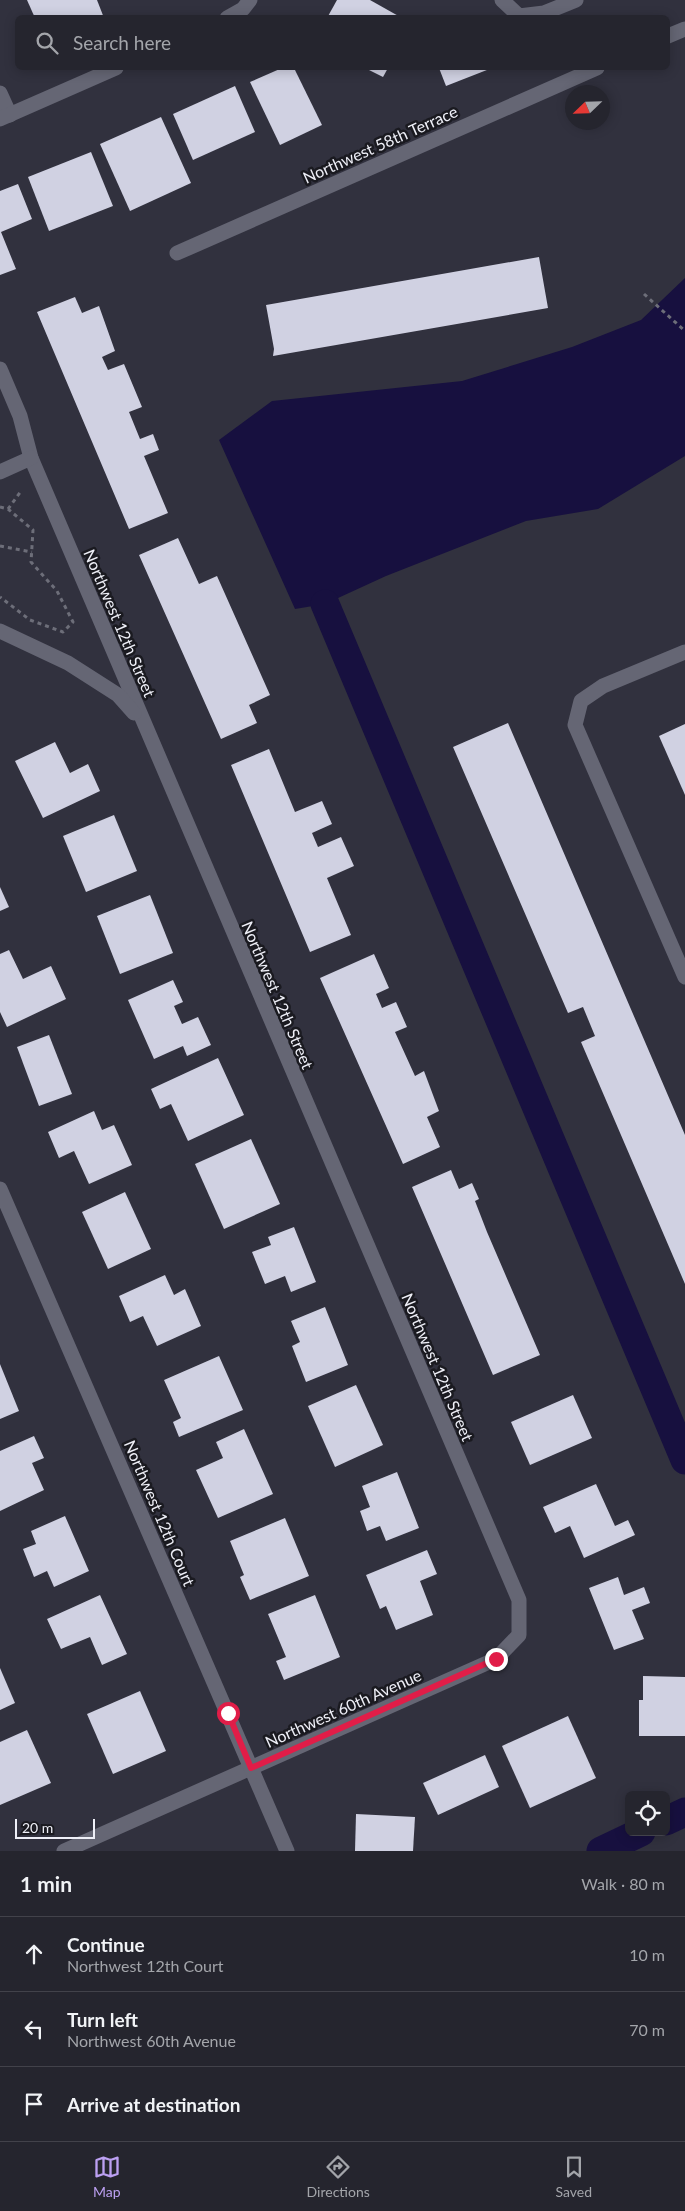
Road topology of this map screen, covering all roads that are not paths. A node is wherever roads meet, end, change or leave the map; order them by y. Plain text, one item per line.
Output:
1 (250, 0) edge
2 (502, 0) edge
3 (576, 0) edge
4 (233, 15) edge
5 (518, 15) edge
6 (527, 15) edge
7 (685, 29) edge
8 (670, 35) edge
9 (111, 70) edge
10 (592, 70) edge
11 (0, 94) edge
12 (5, 117) edge
13 (177, 253) dead end
14 (0, 369) edge
15 (31, 458) junction
16 (0, 472) edge
17 (0, 631) edge
18 (685, 652) edge
19 (143, 724) junction
20 (685, 977) edge
21 (0, 1189) edge
22 (519, 1635) joint
23 (251, 1768) junction
24 (64, 1851) edge
25 (287, 1851) edge

1 - 4 street
2 - 5 street
3 - 6 street
7 - 8 street
9 - 12 street
10 - 13 street, Northwest 58th Terrace
11 - 12 street
14 - 15 street, Northwest 12th Street
15 - 16 street
15 - 19 street, Northwest 12th Street
17 - 19 street
18 - 20 street
19 - 22 street, Northwest 12th Street
21 - 23 street, Northwest 12th Court
22 - 23 street, Northwest 60th Avenue
23 - 24 street, Northwest 60th Avenue
23 - 25 street, Northwest 12th Court

